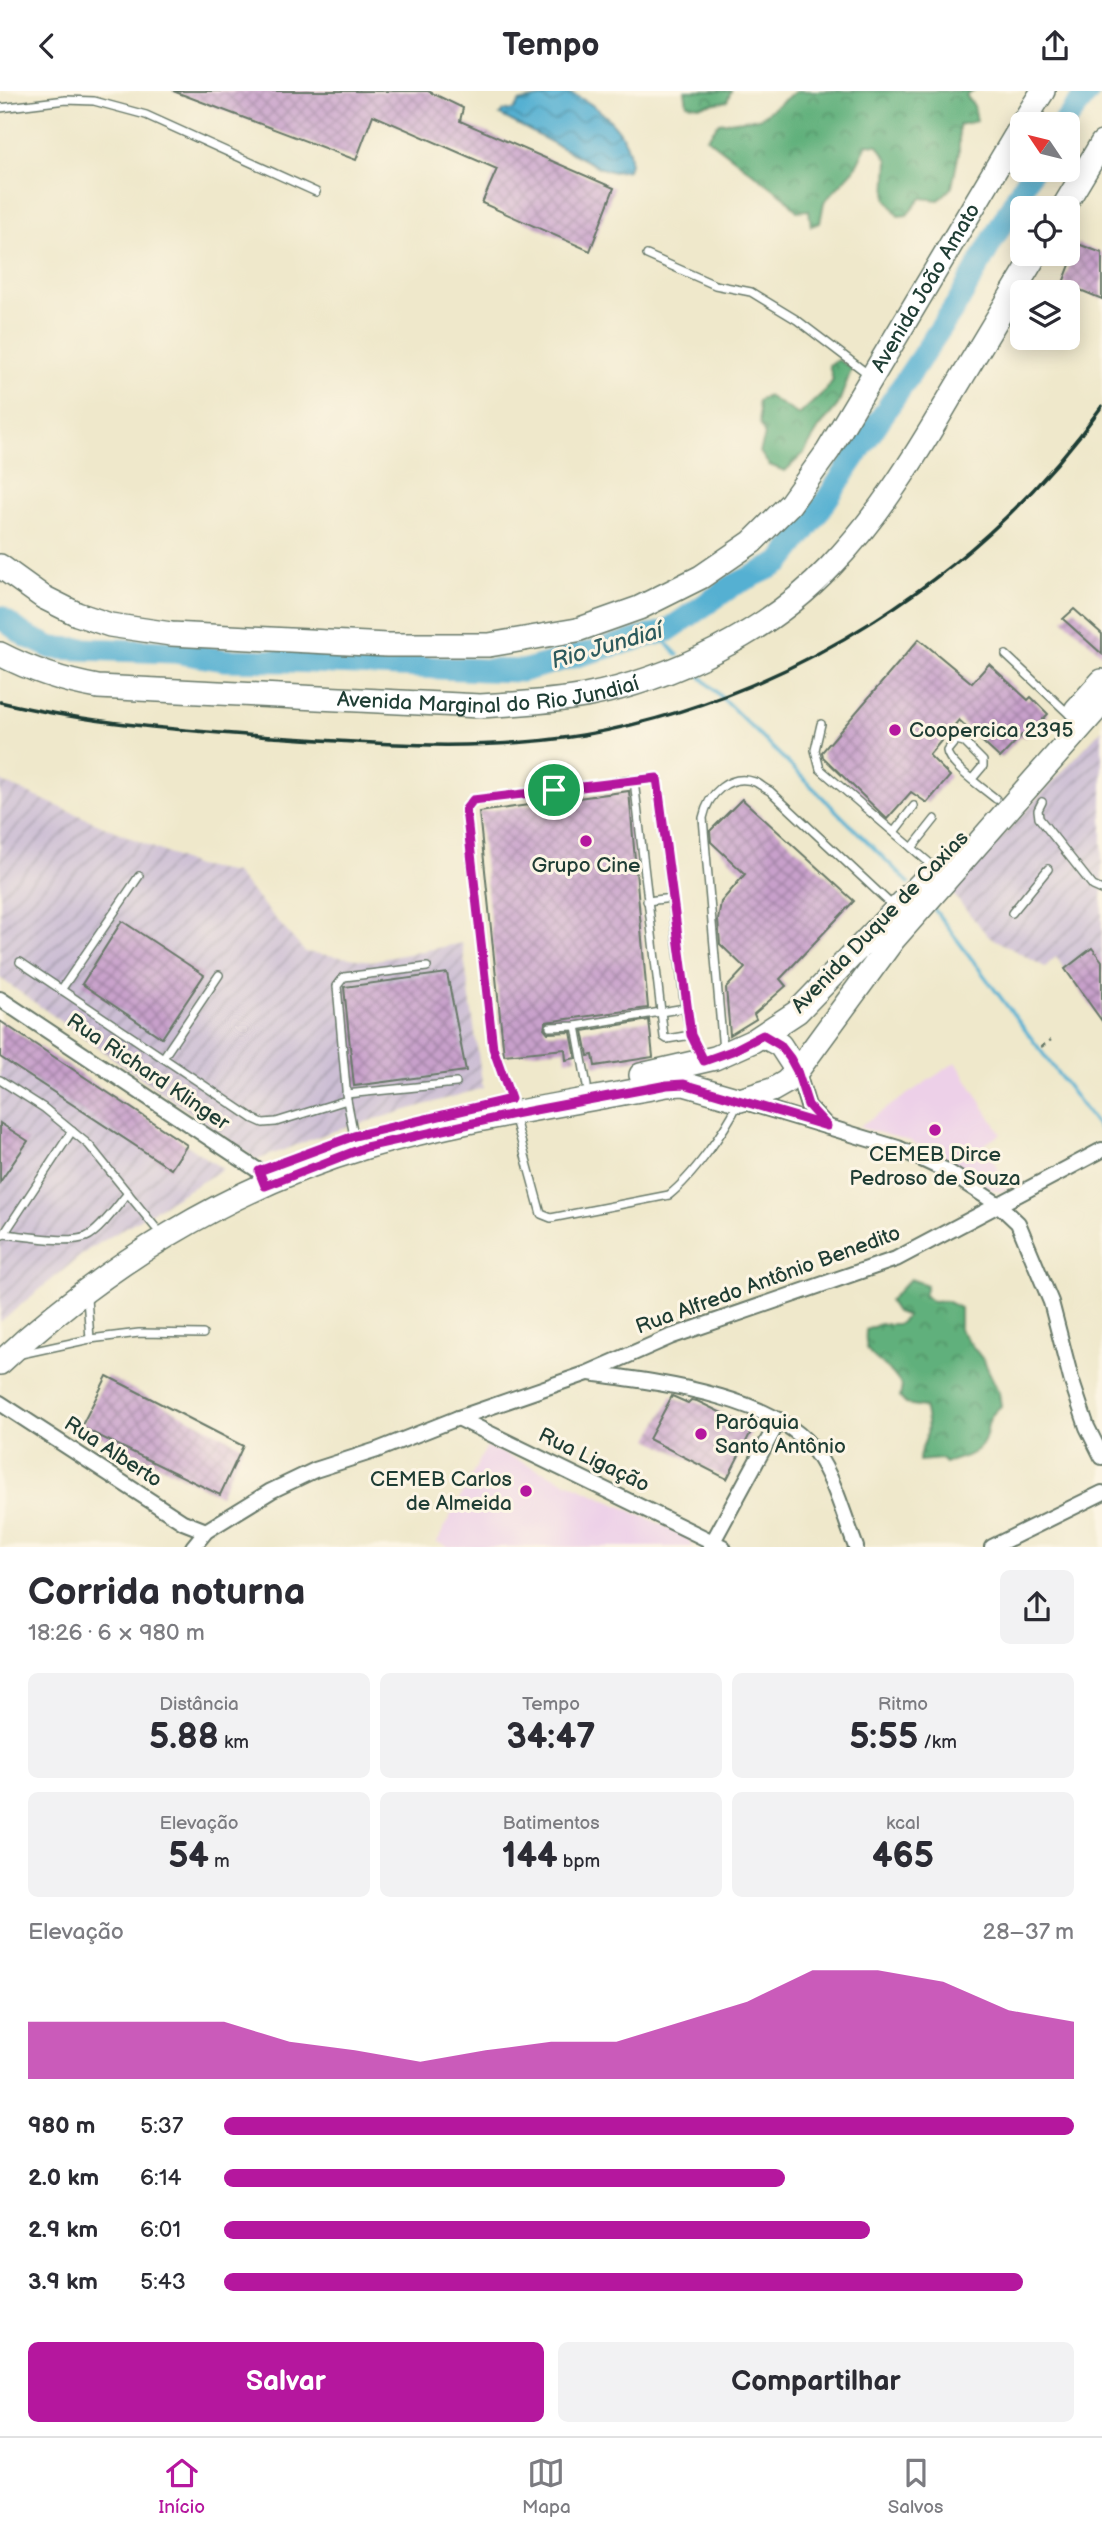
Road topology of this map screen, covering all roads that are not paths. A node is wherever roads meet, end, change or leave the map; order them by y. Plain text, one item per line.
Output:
1 (1042, 91) edge
2 (0, 108) edge
3 (1030, 112) edge
4 (1102, 143) edge
5 (1010, 145) edge
6 (316, 192) dead end
7 (1070, 196) edge
8 (647, 255) dead end
9 (1029, 266) edge
10 (872, 377) junction
11 (0, 566) edge
12 (0, 654) edge
13 (1006, 655) dead end
14 (0, 667) edge
15 (1102, 681) edge
16 (71, 682) junction
17 (1102, 703) edge
18 (1071, 716) junction
19 (821, 725) dead end
20 (972, 779) junction
21 (634, 780) junction
22 (996, 799) junction
23 (1042, 802) dead end
24 (914, 806) dead end
25 (935, 819) dead end
26 (894, 832) junction
27 (912, 848) junction
28 (936, 868) junction
29 (1048, 869) dead end
30 (139, 876) dead end
31 (1102, 890) edge
32 (671, 898) junction
33 (647, 901) junction
34 (897, 909) junction
35 (1012, 913) dead end
36 (20, 962) dead end
37 (428, 967) dead end
38 (219, 975) dead end
39 (61, 990) junction
40 (0, 999) edge
41 (685, 1008) junction
42 (661, 1012) junction
43 (576, 1026) junction
44 (550, 1027) dead end
45 (691, 1035) junction
46 (763, 1035) junction
47 (714, 1057) junction
48 (163, 1058) junction
49 (797, 1071) junction
50 (0, 1080) edge
51 (456, 1083) dead end
52 (587, 1086) junction
53 (347, 1097) junction
54 (729, 1097) junction
55 (512, 1107) junction
56 (827, 1126) junction
57 (72, 1131) junction
58 (354, 1136) junction
59 (1101, 1154) edge
60 (262, 1179) junction
61 (128, 1193) junction
62 (999, 1205) junction
63 (163, 1230) junction
64 (2, 1235) edge
65 (88, 1287) junction
66 (203, 1334) dead end
67 (90, 1339) junction
68 (2, 1354) edge
69 (588, 1373) junction
70 (0, 1403) edge
71 (458, 1418) junction
72 (779, 1420) junction
73 (1102, 1423) edge
74 (1087, 1427) junction
75 (1102, 1457) edge
76 (1102, 1493) edge
77 (205, 1531) junction
78 (715, 1545) edge
79 (193, 1547) edge
80 (856, 1547) edge
81 (992, 1547) edge

1 - 3 main road, Avenida João Amato
2 - 6 lane
4 - 7 main road
5 - 10 main road, Avenida João Amato
8 - 10 lane
9 - 16 main road, Avenida Marginal do Rio Jundiaí
10 - 11 main road, Avenida João Amato
12 - 16 main road, Avenida Marginal do Rio Jundiaí
13 - 18 lane
14 - 16 main road
15 - 18 main road, Avenida Duque de Caxias
17 - 49 main road, Avenida Duque de Caxias
18 - 22 main road, Avenida Duque de Caxias
19 - 26 lane
20 - 20 lane
20 - 22 lane
21 - 32 lane
21 - 33 lane
21 - 55 lane
22 - 28 main road, Avenida Duque de Caxias
23 - 31 lane
24 - 26 lane
25 - 27 lane
26 - 27 lane
27 - 28 lane
28 - 34 main road, Avenida Duque de Caxias
29 - 35 lane
30 - 39 lane
32 - 33 lane
32 - 41 lane
33 - 42 lane
34 - 46 main road, Avenida Duque de Caxias
34 - 47 lane
36 - 39 lane
37 - 53 lane
38 - 48 lane
39 - 48 lane
40 - 60 street, Rua Richard Klinger
41 - 42 lane
41 - 45 lane
42 - 43 lane
42 - 45 lane
43 - 44 lane
43 - 52 lane
45 - 47 lane
46 - 47 main road, Avenida Duque de Caxias
46 - 49 main road
47 - 52 main road, Avenida Duque de Caxias
47 - 54 main road
48 - 53 lane
49 - 54 main road, Avenida Duque de Caxias
49 - 56 street
50 - 57 lane
51 - 53 lane
52 - 55 main road, Avenida Duque de Caxias
53 - 58 lane
54 - 55 main road, Avenida Duque de Caxias
54 - 55 lane
54 - 56 street
55 - 58 main road, Avenida Duque de Caxias
55 - 60 main road, Avenida Duque de Caxias
56 - 62 street
57 - 61 lane
57 - 64 lane
58 - 60 main road, Avenida Duque de Caxias
59 - 62 street, Rua Alfredo Antônio Benedito
60 - 63 main road, Avenida Duque de Caxias
61 - 63 lane
61 - 64 lane
62 - 69 street, Rua Alfredo Antônio Benedito
62 - 74 street
63 - 65 main road, Avenida Duque de Caxias
63 - 68 main road, Avenida Duque de Caxias
65 - 67 lane
65 - 68 main road, Avenida Duque de Caxias
66 - 67 lane
67 - 68 lane
69 - 71 street, Rua Alfredo Antônio Benedito
69 - 72 street
70 - 77 street, Rua Alberto
71 - 77 street
71 - 78 street, Rua Ligação
72 - 78 street
72 - 80 street
73 - 74 street
74 - 75 street
76 - 81 street
77 - 79 street

